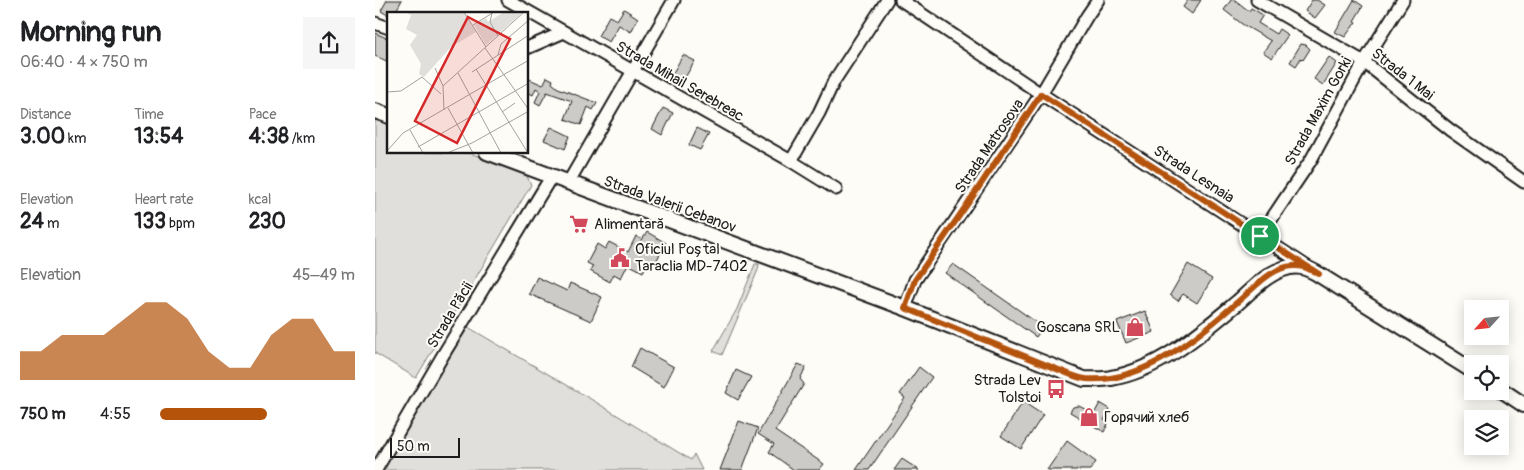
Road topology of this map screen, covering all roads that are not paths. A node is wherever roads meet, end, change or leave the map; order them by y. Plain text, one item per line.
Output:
1 (508, 0) edge
2 (674, 0) edge
3 (887, 0) edge
4 (901, 0) edge
5 (1098, 0) edge
6 (1257, 0) edge
7 (1403, 0) edge
8 (375, 23) edge
9 (387, 27) edge
10 (564, 32) junction
11 (529, 47) edge
12 (1364, 62) junction
13 (633, 72) junction
14 (1041, 94) junction
15 (375, 111) edge
16 (387, 115) edge
17 (492, 154) edge
18 (791, 161) junction
19 (551, 177) junction
20 (1524, 182) edge
21 (568, 183) junction
22 (836, 189) dead end
23 (1260, 236) junction
24 (1319, 274) junction
25 (905, 308) junction
26 (1464, 365) edge
27 (1509, 395) edge
28 (1524, 405) edge
29 (376, 470) edge

1 - 10 street, Strada Mihail Serebreac
2 - 13 street
3 - 18 street
4 - 14 street, Strada Lesnaia
5 - 14 street, Strada Matrosova
6 - 12 street, Strada 1 Mai
7 - 12 street, Strada Maxim Gorki
8 - 9 street
10 - 11 street
10 - 13 street, Strada Mihail Serebreac
12 - 20 street, Strada 1 Mai
12 - 23 street, Strada Maxim Gorki
13 - 18 street, Strada Mihail Serebreac
13 - 21 street
14 - 23 street, Strada Lesnaia
14 - 25 street, Strada Matrosova
15 - 16 street
17 - 19 street, Strada Valerii Cebanov
18 - 22 street, Strada Mihail Serebreac
19 - 21 street, Strada Valerii Cebanov
19 - 29 street, Strada Păcii
21 - 25 street, Strada Valerii Cebanov
23 - 24 street, Strada Lesnaia
24 - 25 street, Strada Valerii Cebanov
24 - 26 street, Strada Lesnaia
27 - 28 street

